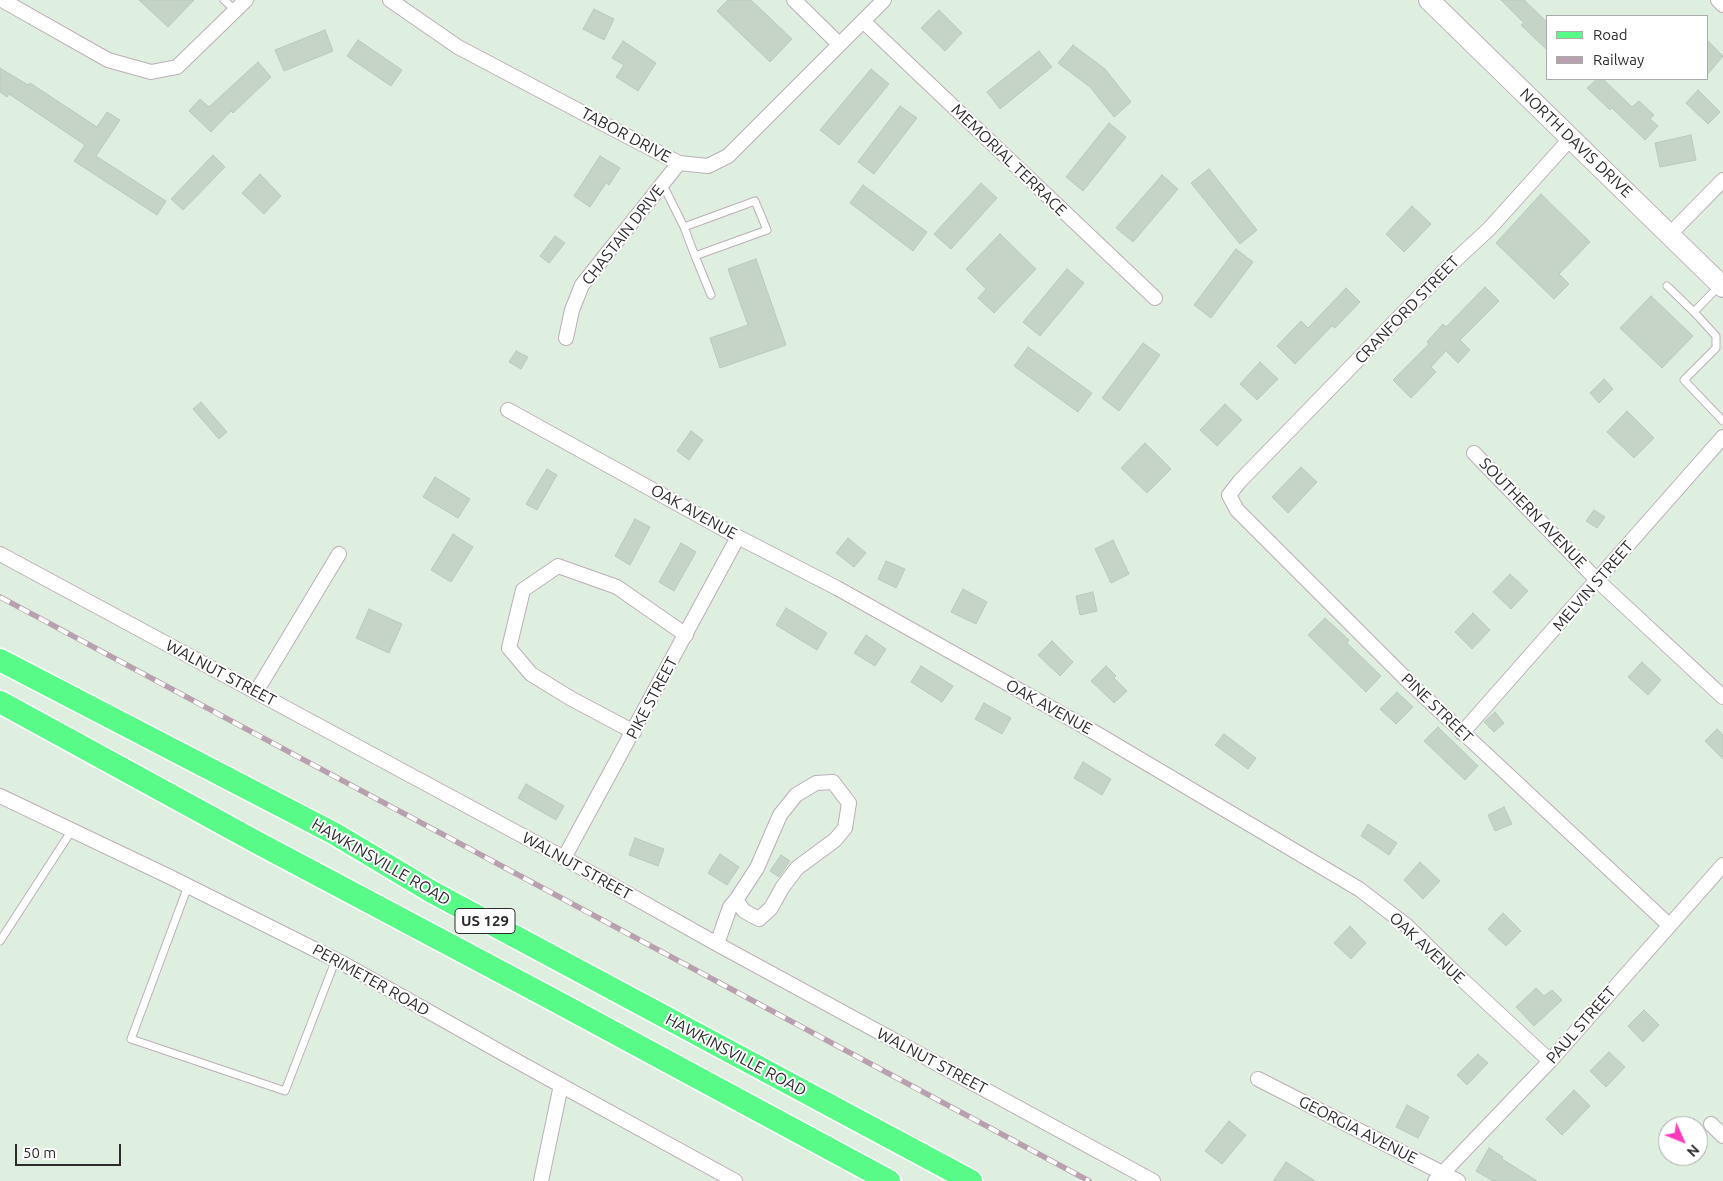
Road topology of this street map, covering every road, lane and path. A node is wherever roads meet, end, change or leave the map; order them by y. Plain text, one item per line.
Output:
1 (2, 0) edge
2 (224, 0) edge
3 (246, 0) edge
4 (390, 0) edge
5 (794, 0) edge
6 (884, 0) edge
7 (1429, 0) edge
8 (1718, 0) edge
9 (1723, 5) edge
10 (235, 10) junction
11 (863, 21) junction
12 (839, 44) junction
13 (1571, 138) junction
14 (679, 163) junction
15 (1723, 180) edge
16 (663, 185) junction
17 (684, 227) junction
18 (1670, 234) junction
19 (696, 256) junction
20 (1722, 285) edge
21 (1667, 286) dead end
22 (711, 295) dead end
23 (1155, 298) dead end
24 (1694, 312) junction
25 (566, 338) dead end
26 (508, 410) dead end
27 (1723, 421) edge
28 (1723, 438) edge
29 (1474, 453) dead end
30 (1240, 481) joint
31 (738, 537) junction
32 (0, 554) edge
33 (339, 554) dead end
34 (1598, 581) junction
35 (686, 635) junction
36 (0, 660) edge
37 (256, 692) junction
38 (1723, 696) edge
39 (0, 702) edge
40 (634, 732) junction
41 (1462, 733) junction
42 (0, 796) edge
43 (72, 830) junction
44 (564, 858) junction
45 (1723, 865) edge
46 (188, 886) junction
47 (736, 900) junction
48 (1669, 925) junction
49 (0, 941) edge
50 (717, 944) junction
51 (336, 959) junction
52 (1550, 1061) junction
53 (1258, 1078) dead end
54 (561, 1085) junction
55 (1711, 1124) dead end
56 (1723, 1136) edge
57 (719, 1177) edge
58 (1439, 1177) edge
59 (541, 1181) edge
60 (734, 1181) edge
61 (889, 1181) edge
62 (971, 1181) edge
63 (1153, 1181) edge
64 (1458, 1181) edge

1 - 10 street
2 - 10 lane
3 - 10 street
4 - 14 street, TABOR DRIVE
5 - 12 street
6 - 11 street, TABOR DRIVE
7 - 13 main road, NORTH DAVIS DRIVE
8 - 9 street
11 - 12 street, TABOR DRIVE
11 - 23 street, MEMORIAL TERRACE
12 - 14 street, TABOR DRIVE
13 - 18 main road, NORTH DAVIS DRIVE
13 - 30 street, CRANFORD STREET
14 - 16 street, CHASTAIN DRIVE
15 - 18 street
16 - 17 lane
16 - 25 street, CHASTAIN DRIVE
17 - 19 lane
17 - 19 lane
18 - 20 main road, NORTH DAVIS DRIVE
19 - 22 lane
20 - 24 lane
21 - 24 lane
24 - 27 lane
26 - 31 street, OAK AVENUE
28 - 34 street, MELVIN STREET
29 - 34 street, SOUTHERN AVENUE
30 - 41 street, PINE STREET
31 - 35 street, PIKE STREET
31 - 52 street, OAK AVENUE
32 - 37 street, WALNUT STREET
33 - 37 street
34 - 38 street, SOUTHERN AVENUE
34 - 41 street, MELVIN STREET
35 - 40 street, PIKE STREET
35 - 40 street
36 - 62 main road, HAWKINSVILLE ROAD / US 129
37 - 44 street, WALNUT STREET
39 - 61 main road, US 129
40 - 44 street, PIKE STREET
41 - 48 street, PINE STREET
42 - 43 street, PERIMETER ROAD
43 - 46 street, PERIMETER ROAD
43 - 49 lane
44 - 50 street, WALNUT STREET
45 - 48 street, PAUL STREET
46 - 51 street, PERIMETER ROAD
46 - 51 lane
47 - 47 street
47 - 50 street
48 - 52 street, PAUL STREET
50 - 63 street, WALNUT STREET
51 - 54 street, PERIMETER ROAD
52 - 58 street, PAUL STREET
53 - 58 street, GEORGIA AVENUE
54 - 57 street, PERIMETER ROAD
54 - 59 street
55 - 56 street
57 - 60 street, PERIMETER ROAD
58 - 64 street, GEORGIA AVENUE

